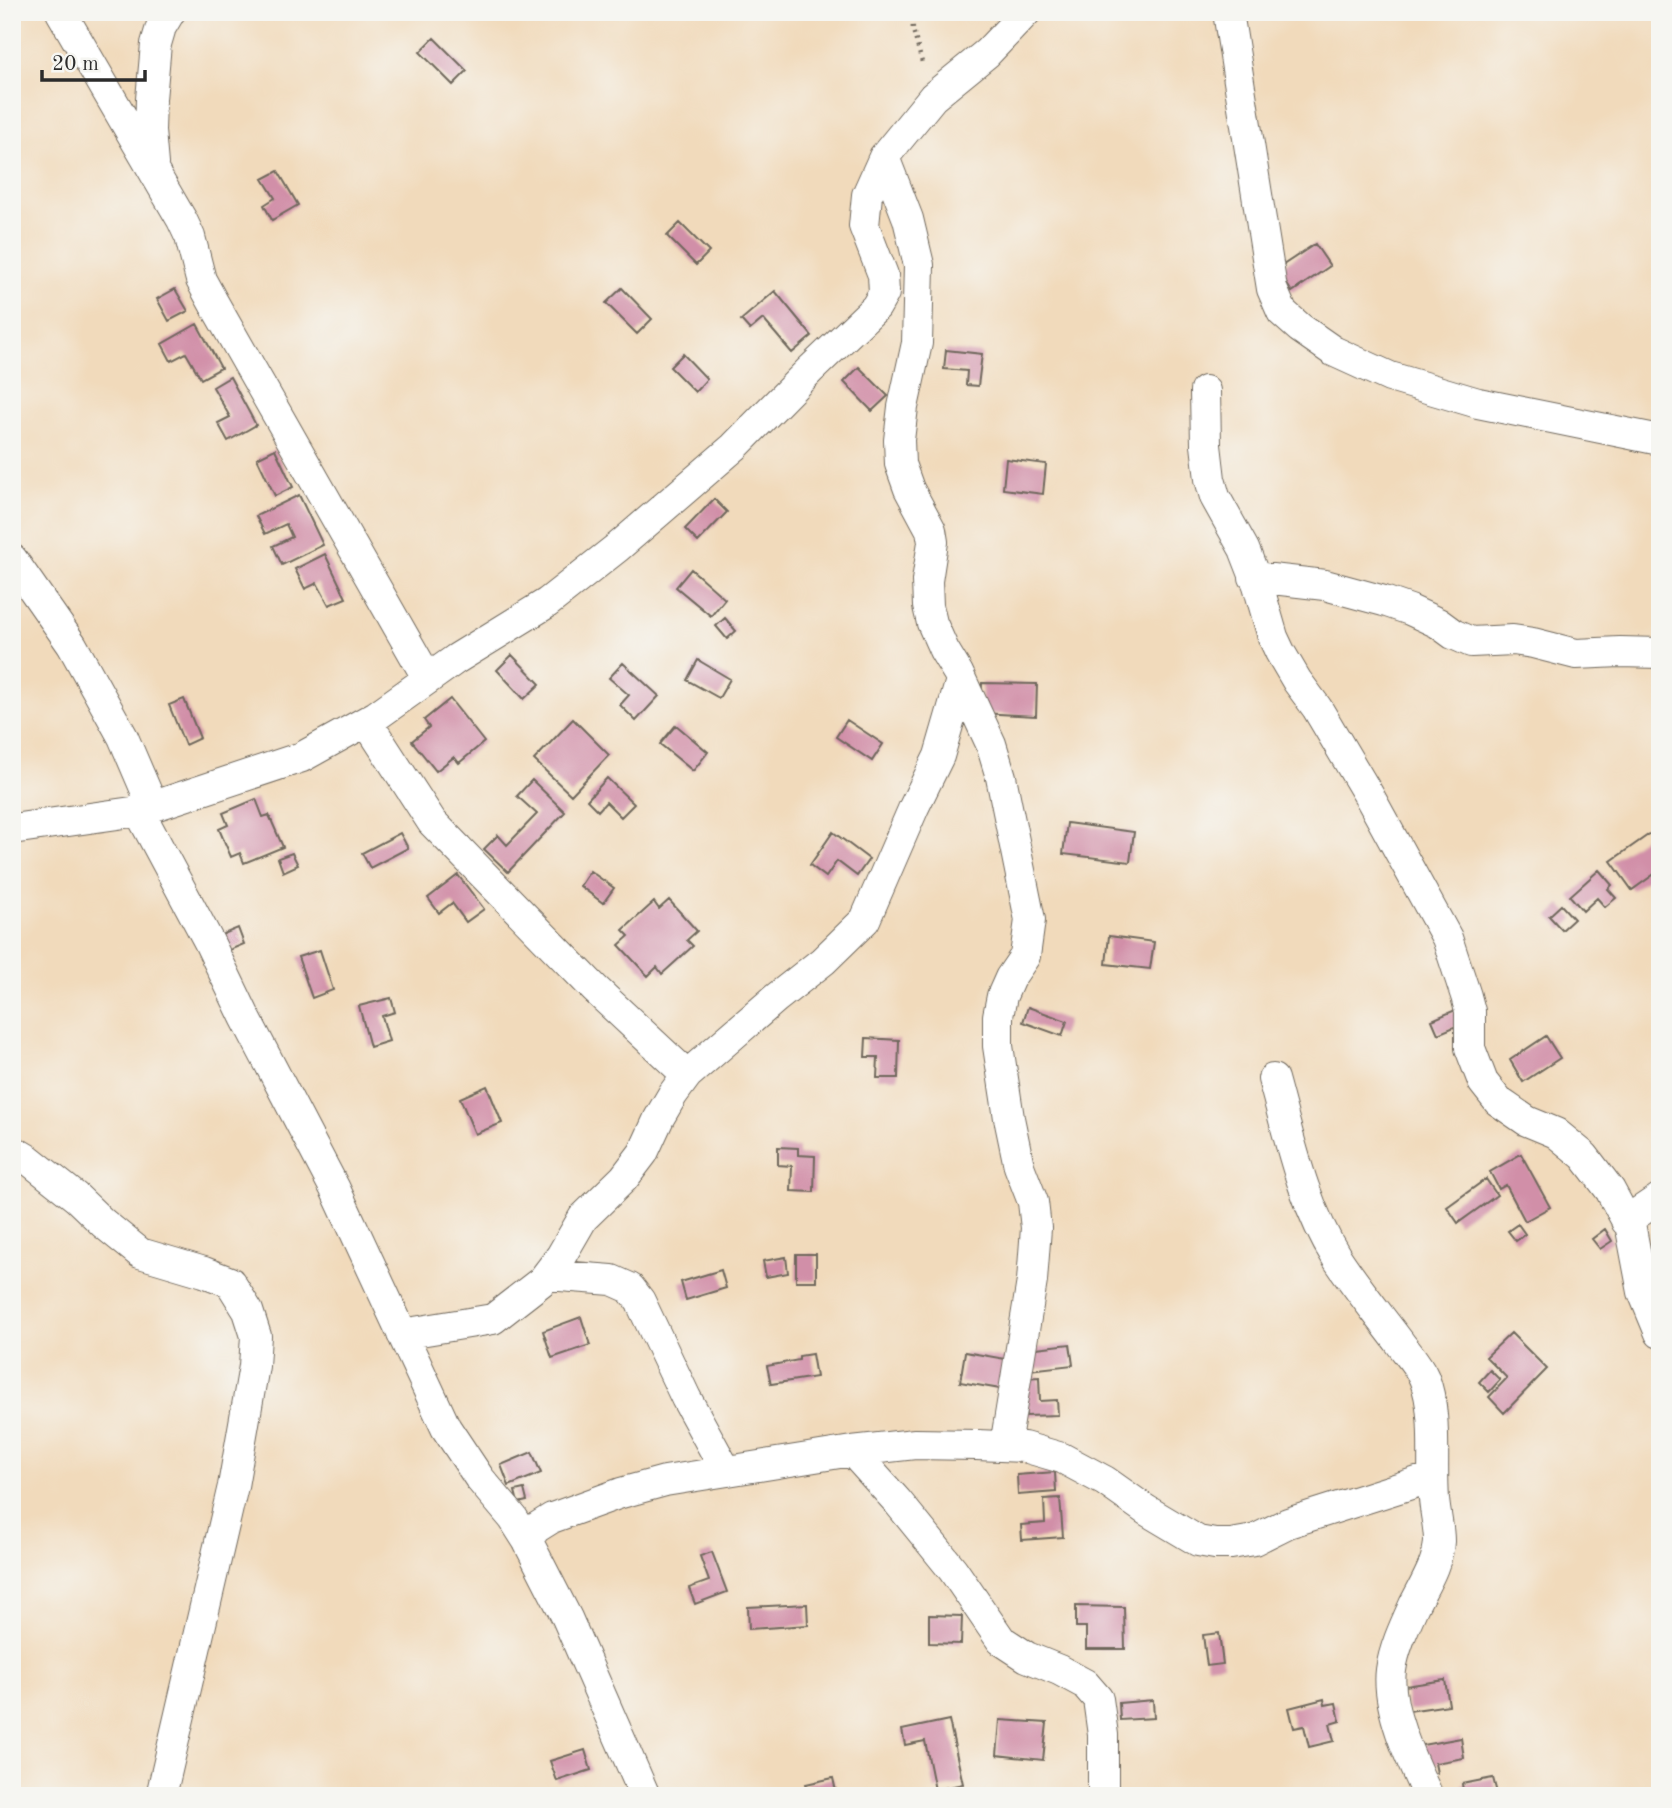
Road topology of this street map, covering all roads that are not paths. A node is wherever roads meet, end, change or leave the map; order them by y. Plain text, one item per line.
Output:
1 (61, 12) edge
2 (170, 12) edge
3 (1026, 12) edge
4 (1228, 12) edge
5 (884, 157) junction
6 (153, 171) junction
7 (1205, 391) dead end
8 (1660, 440) edge
9 (12, 559) edge
10 (1254, 577) junction
11 (1657, 659) edge
12 (428, 679) junction
13 (961, 680) junction
14 (367, 722) junction
15 (146, 809) junction
16 (12, 829) edge
17 (687, 1075) junction
18 (1273, 1079) dead end
19 (12, 1150) edge
20 (1660, 1198) edge
21 (1626, 1221) junction
22 (547, 1275) junction
23 (1660, 1332) edge
24 (402, 1334) junction
25 (1005, 1446) junction
26 (852, 1451) junction
27 (726, 1471) junction
28 (1433, 1477) junction
29 (527, 1540) junction
30 (162, 1796) edge
31 (645, 1796) edge
32 (1103, 1796) edge
33 (1428, 1796) edge

1 - 6 street
2 - 6 street
3 - 5 street
4 - 8 street
5 - 12 street
5 - 13 street
6 - 12 street
7 - 10 street
9 - 15 street
10 - 11 street
10 - 21 street
12 - 14 street
13 - 17 street
13 - 25 street
14 - 15 street
14 - 17 street
15 - 16 street
15 - 24 street
17 - 22 street
18 - 28 street
19 - 30 street
20 - 21 street
21 - 23 street
22 - 24 street
22 - 27 street
24 - 29 street
25 - 26 street
25 - 28 street
26 - 27 street
26 - 32 street
27 - 29 street
28 - 33 street
29 - 31 street

